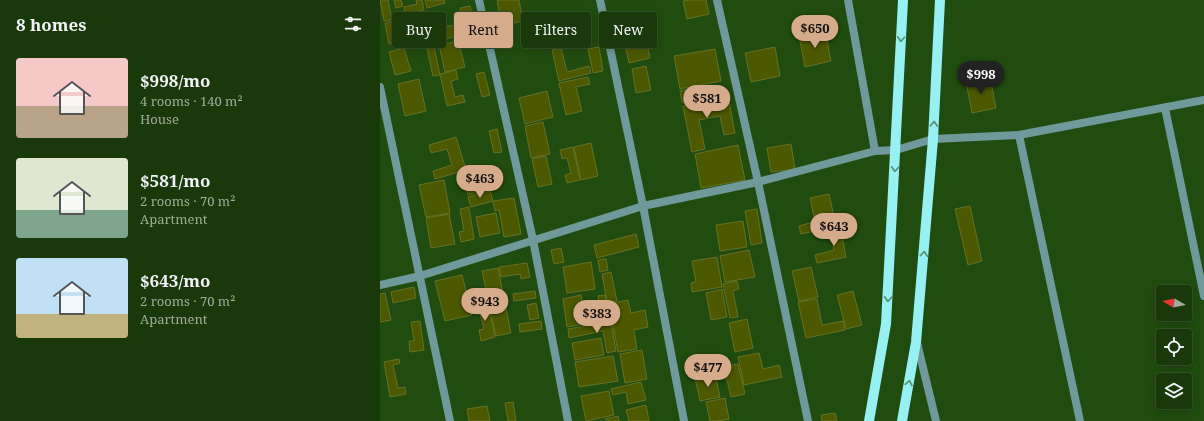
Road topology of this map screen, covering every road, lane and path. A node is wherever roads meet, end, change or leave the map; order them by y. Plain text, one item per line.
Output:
1 (479, 0) edge
2 (600, 0) edge
3 (717, 0) edge
4 (848, 0) edge
5 (903, 0) edge
6 (940, 0) edge
7 (380, 87) edge
8 (1204, 100) edge
9 (1165, 108) junction
10 (1019, 135) junction
11 (933, 139) junction
12 (875, 150) junction
13 (896, 150) junction
14 (758, 182) junction
15 (643, 206) junction
16 (532, 240) junction
17 (420, 276) junction
18 (380, 285) edge
19 (1204, 296) edge
20 (916, 342) junction
21 (450, 421) edge
22 (568, 421) edge
23 (684, 421) edge
24 (808, 421) edge
25 (869, 421) edge
26 (902, 421) edge
27 (936, 421) edge
28 (1080, 421) edge

1 - 16 street
2 - 15 street
3 - 14 street
4 - 12 street
5 -> 13 main road
11 -> 6 main road
7 - 17 street
8 - 9 street
9 - 10 street
9 - 19 street
10 - 11 street
10 - 28 street
11 - 13 street
20 -> 11 main road
12 - 13 street
12 - 14 street
13 -> 25 main road
14 - 15 street
14 - 24 street
15 - 16 street
15 - 23 street
16 - 17 street
16 - 22 street
17 - 18 street
17 - 21 street
26 -> 20 main road
20 - 27 street

